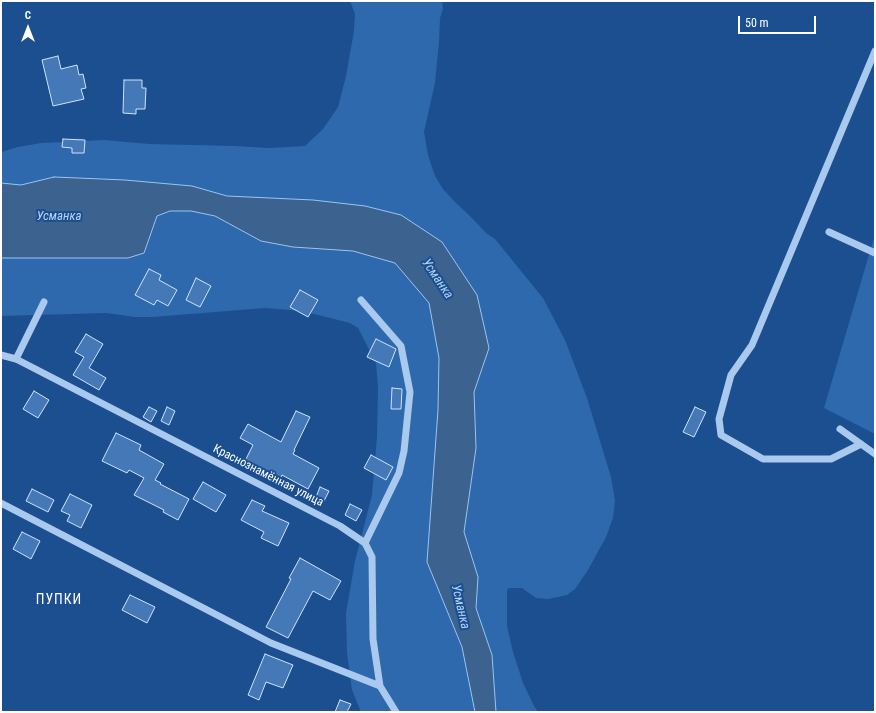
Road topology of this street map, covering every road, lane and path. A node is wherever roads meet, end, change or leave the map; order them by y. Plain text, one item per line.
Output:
1 (875, 51) edge
2 (829, 232) dead end
3 (875, 253) edge
4 (361, 300) dead end
5 (44, 302) dead end
6 (1, 355) edge
7 (16, 358) junction
8 (840, 429) dead end
9 (861, 444) junction
10 (875, 454) edge
11 (1, 503) edge
12 (364, 543) junction
13 (380, 686) junction
14 (396, 712) edge

1 - 9 street
2 - 3 street
4 - 12 street
5 - 7 street
6 - 7 street, Краснознамённая улица
7 - 12 street, Краснознамённая улица
8 - 9 street
9 - 10 street
11 - 13 street
12 - 13 street
13 - 14 street

